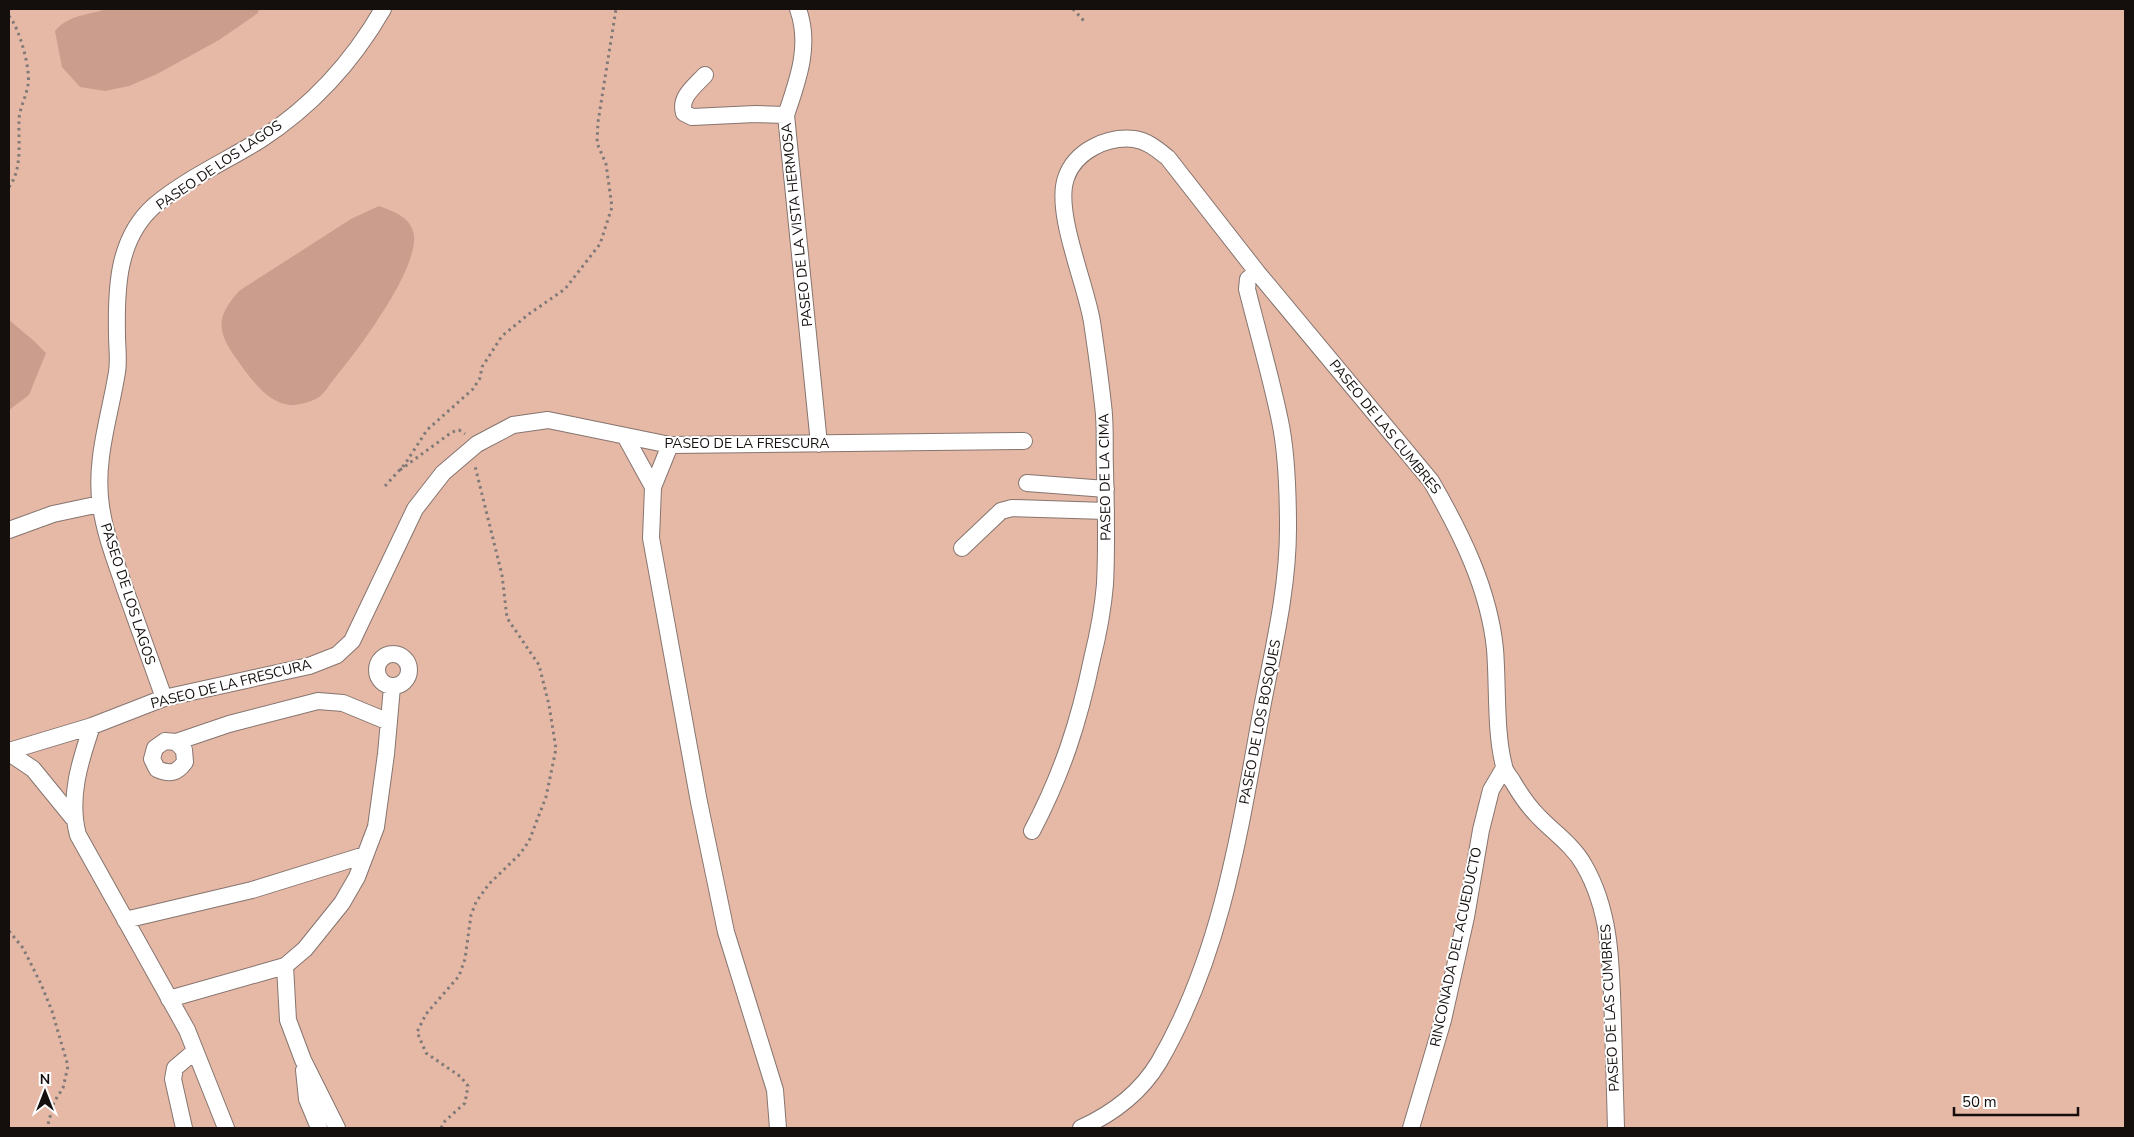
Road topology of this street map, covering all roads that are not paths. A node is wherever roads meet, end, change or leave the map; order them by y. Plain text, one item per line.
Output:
1 (383, 9) edge
2 (798, 9) edge
3 (705, 74) dead end
4 (786, 115) junction
5 (1114, 140) joint
6 (1257, 272) junction
7 (625, 436) junction
8 (1024, 441) dead end
9 (820, 444) junction
10 (670, 446) junction
11 (1027, 483) dead end
12 (653, 487) junction
13 (1106, 489) junction
14 (100, 504) junction
15 (1106, 510) junction
16 (9, 530) edge
17 (962, 548) dead end
18 (392, 687) dead end
19 (164, 698) junction
20 (389, 722) junction
21 (92, 726) junction
22 (176, 742) dead end
23 (9, 752) edge
24 (1504, 768) junction
25 (73, 818) junction
26 (1032, 832) dead end
27 (365, 855) junction
28 (126, 920) junction
29 (285, 966) junction
30 (169, 1000) junction
31 (195, 1051) junction
32 (303, 1060) junction
33 (184, 1128) edge
34 (226, 1128) edge
35 (319, 1128) edge
36 (336, 1128) edge
37 (778, 1128) edge
38 (1081, 1128) edge
39 (1411, 1128) edge
40 (1616, 1128) edge

1 - 14 street, PASEO DE LOS LAGOS
2 - 4 street, PASEO DE LA VISTA HERMOSA
3 - 4 street
4 - 9 street, PASEO DE LA VISTA HERMOSA
5 - 6 street, PASEO DE LAS CUMBRES
5 - 13 street, PASEO DE LA CIMA
6 - 24 street, PASEO DE LAS CUMBRES
6 - 38 street, PASEO DE LOS BOSQUES
7 - 10 street, PASEO DE LA FRESCURA
7 - 12 street
7 - 19 street, PASEO DE LA FRESCURA
8 - 9 street, PASEO DE LA FRESCURA
9 - 10 street, PASEO DE LA FRESCURA
10 - 12 street
11 - 13 street
12 - 37 street
13 - 15 street, PASEO DE LA CIMA
14 - 16 street
14 - 19 street, PASEO DE LOS LAGOS
15 - 17 street
15 - 26 street, PASEO DE LA CIMA
18 - 20 street
19 - 21 street, PASEO DE LA FRESCURA
20 - 22 street
20 - 27 street
21 - 23 street, PASEO DE LA FRESCURA
21 - 25 street
23 - 25 street
24 - 39 street, RINCONADA DEL ACUEDUCTO
24 - 40 street, PASEO DE LAS CUMBRES
25 - 28 street
27 - 28 street
27 - 29 street
28 - 30 street
29 - 30 street
29 - 32 street
30 - 31 street
31 - 33 street
31 - 34 street
32 - 35 street
32 - 36 street

